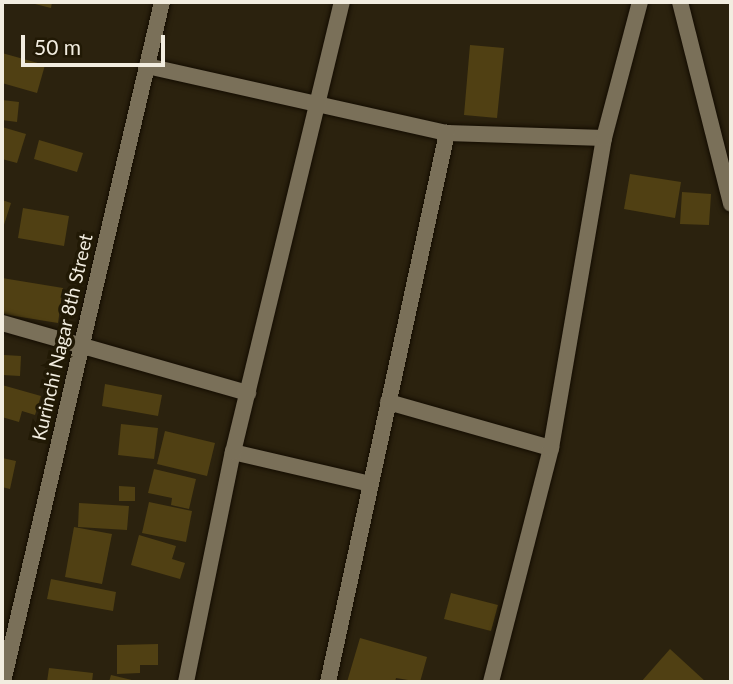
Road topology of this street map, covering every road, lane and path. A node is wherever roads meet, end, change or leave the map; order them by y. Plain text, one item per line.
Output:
1 (162, 2) edge
2 (342, 2) edge
3 (639, 2) edge
4 (680, 2) edge
5 (147, 66) junction
6 (317, 104) junction
7 (447, 133) junction
8 (604, 138) junction
9 (731, 205) edge
10 (2, 323) edge
11 (81, 349) junction
12 (247, 393) junction
13 (388, 402) junction
14 (551, 448) junction
15 (233, 452) junction
16 (370, 484) junction
17 (3, 682) edge
18 (186, 682) edge
19 (328, 682) edge
20 (491, 682) edge

1 - 5 street, Kurinchi Nagar 8th Street
2 - 6 street
3 - 8 street
4 - 9 street
5 - 6 street
5 - 11 street, Kurinchi Nagar 8th Street
6 - 7 street
6 - 12 street
7 - 8 street
7 - 13 street
8 - 14 street
10 - 11 street
11 - 12 street
11 - 17 street, Kurinchi Nagar 8th Street
12 - 15 street
13 - 14 street
13 - 16 street
14 - 20 street
15 - 16 street
15 - 18 street
16 - 19 street

